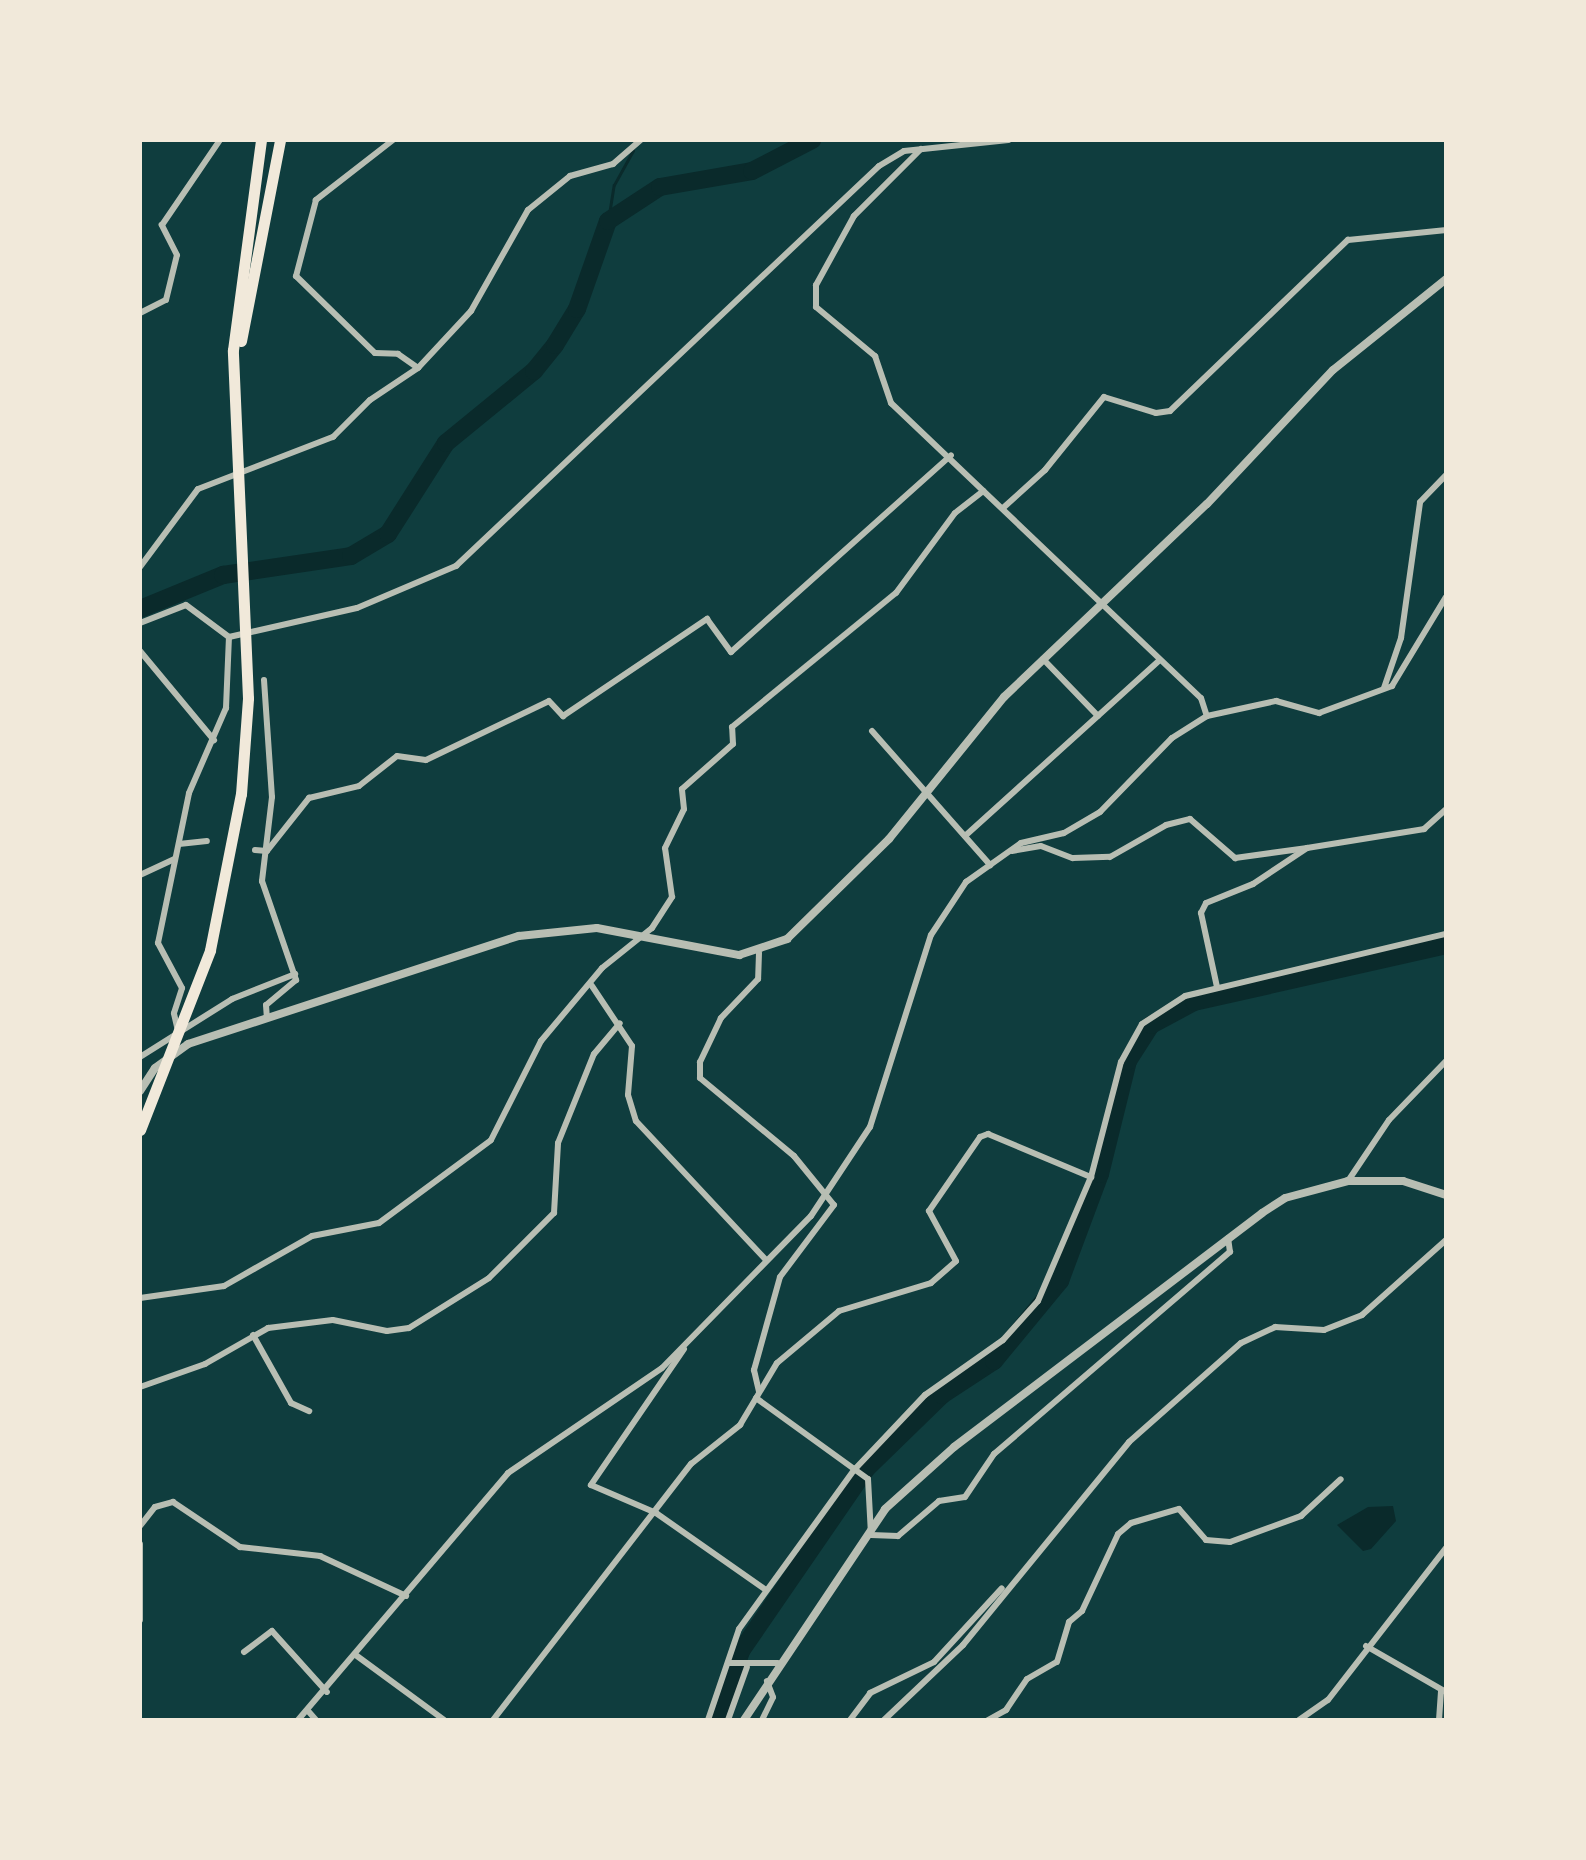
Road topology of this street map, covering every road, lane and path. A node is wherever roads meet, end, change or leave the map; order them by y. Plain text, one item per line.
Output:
1 (220, 140) edge
2 (261, 140) edge
3 (280, 140) edge
4 (392, 140) edge
5 (641, 140) edge
6 (1008, 140) edge
7 (920, 144) edge
8 (1446, 230) edge
9 (1446, 279) edge
10 (140, 313) edge
11 (418, 368) junction
12 (235, 400) junction
13 (951, 455) junction
14 (1446, 475) edge
15 (983, 491) junction
16 (1003, 508) junction
17 (140, 568) edge
18 (1446, 597) edge
19 (1104, 602) junction
20 (140, 623) edge
21 (229, 637) junction
22 (140, 650) edge
23 (1043, 659) junction
24 (1158, 661) junction
25 (264, 680) dead end
26 (1384, 688) junction
27 (1098, 716) junction
28 (1207, 716) junction
29 (872, 731) dead end
30 (214, 740) junction
31 (927, 790) junction
32 (1446, 809) edge
33 (964, 836) junction
34 (207, 841) dead end
35 (178, 845) junction
36 (1307, 848) junction
37 (254, 850) dead end
38 (1010, 850) junction
39 (268, 851) junction
40 (176, 858) junction
41 (990, 865) junction
42 (140, 875) edge
43 (1446, 934) edge
44 (643, 936) junction
45 (759, 953) junction
46 (294, 974) junction
47 (592, 986) junction
48 (1217, 988) junction
49 (267, 1018) junction
50 (620, 1024) junction
51 (179, 1033) junction
52 (140, 1057) edge
53 (1446, 1061) edge
54 (140, 1092) edge
55 (140, 1130) edge
56 (1092, 1178) junction
57 (1348, 1180) junction
58 (829, 1192) junction
59 (1446, 1195) edge
60 (1228, 1238) junction
61 (1446, 1240) edge
62 (766, 1260) junction
63 (140, 1298) edge
64 (253, 1335) junction
65 (683, 1348) junction
66 (140, 1386) edge
67 (758, 1395) junction
68 (309, 1411) dead end
69 (860, 1473) junction
70 (1340, 1479) dead end
71 (656, 1513) junction
72 (140, 1526) edge
73 (869, 1528) junction
74 (140, 1544) edge
75 (1446, 1548) edge
76 (1003, 1588) junction
77 (766, 1590) junction
78 (406, 1596) junction
79 (140, 1620) edge
80 (1366, 1646) junction
81 (244, 1652) dead end
82 (358, 1656) junction
83 (778, 1662) junction
84 (731, 1663) junction
85 (745, 1666) junction
86 (766, 1681) junction
87 (1444, 1691) edge
88 (327, 1692) junction
89 (309, 1712) junction
90 (1441, 1716) edge
91 (298, 1720) edge
92 (316, 1720) edge
93 (444, 1720) edge
94 (493, 1720) edge
95 (708, 1720) edge
96 (728, 1720) edge
97 (744, 1720) edge
98 (762, 1720) edge
99 (850, 1720) edge
100 (884, 1720) edge
101 (988, 1720) edge
102 (1299, 1720) edge

1 - 10 street
2 - 12 highway
3 - 12 highway
4 - 11 street
5 - 11 street
6 - 7 street
7 - 13 street
7 - 21 street
8 - 16 street
9 - 19 street
11 - 17 street
12 - 55 highway
13 - 15 street
13 - 39 street
14 - 26 street
15 - 16 street
15 - 44 street
16 - 19 street
18 - 26 street
19 - 23 street
19 - 24 street
20 - 21 street
21 - 30 street
22 - 30 street
23 - 27 street
23 - 31 street
24 - 27 street
24 - 28 street
25 - 39 street
26 - 28 street
27 - 33 street
28 - 38 street
29 - 31 street
30 - 35 street
31 - 33 street
31 - 45 street
32 - 36 street
33 - 41 street
34 - 35 street
35 - 40 street
36 - 38 street
36 - 48 street
37 - 39 street
38 - 41 street
39 - 46 street
40 - 42 street
40 - 51 street
41 - 58 street
43 - 48 street
44 - 45 street
44 - 47 street
44 - 49 street
45 - 58 street
46 - 49 street
46 - 51 street
47 - 50 street
47 - 63 street
48 - 56 street
49 - 54 street
50 - 62 street
50 - 64 street
51 - 52 street
53 - 57 street
56 - 67 street
56 - 69 street
57 - 59 street
57 - 60 street
58 - 62 street
58 - 67 street
60 - 73 street
60 - 73 street
61 - 76 street
62 - 65 street
64 - 66 street
64 - 68 street
65 - 71 street
65 - 78 street
67 - 69 street
67 - 71 street
69 - 73 street
69 - 77 street
70 - 101 street
71 - 77 street
71 - 94 street
72 - 78 street
73 - 83 street
74 - 79 street
75 - 80 street
76 - 99 street
76 - 100 street
77 - 84 street
78 - 82 street
80 - 87 street
80 - 102 street
81 - 88 street
82 - 88 street
82 - 93 street
83 - 85 street
83 - 86 street
84 - 85 street
84 - 95 street
85 - 96 street
86 - 97 street
86 - 98 street
87 - 90 street
88 - 89 street
89 - 91 street
89 - 92 street

